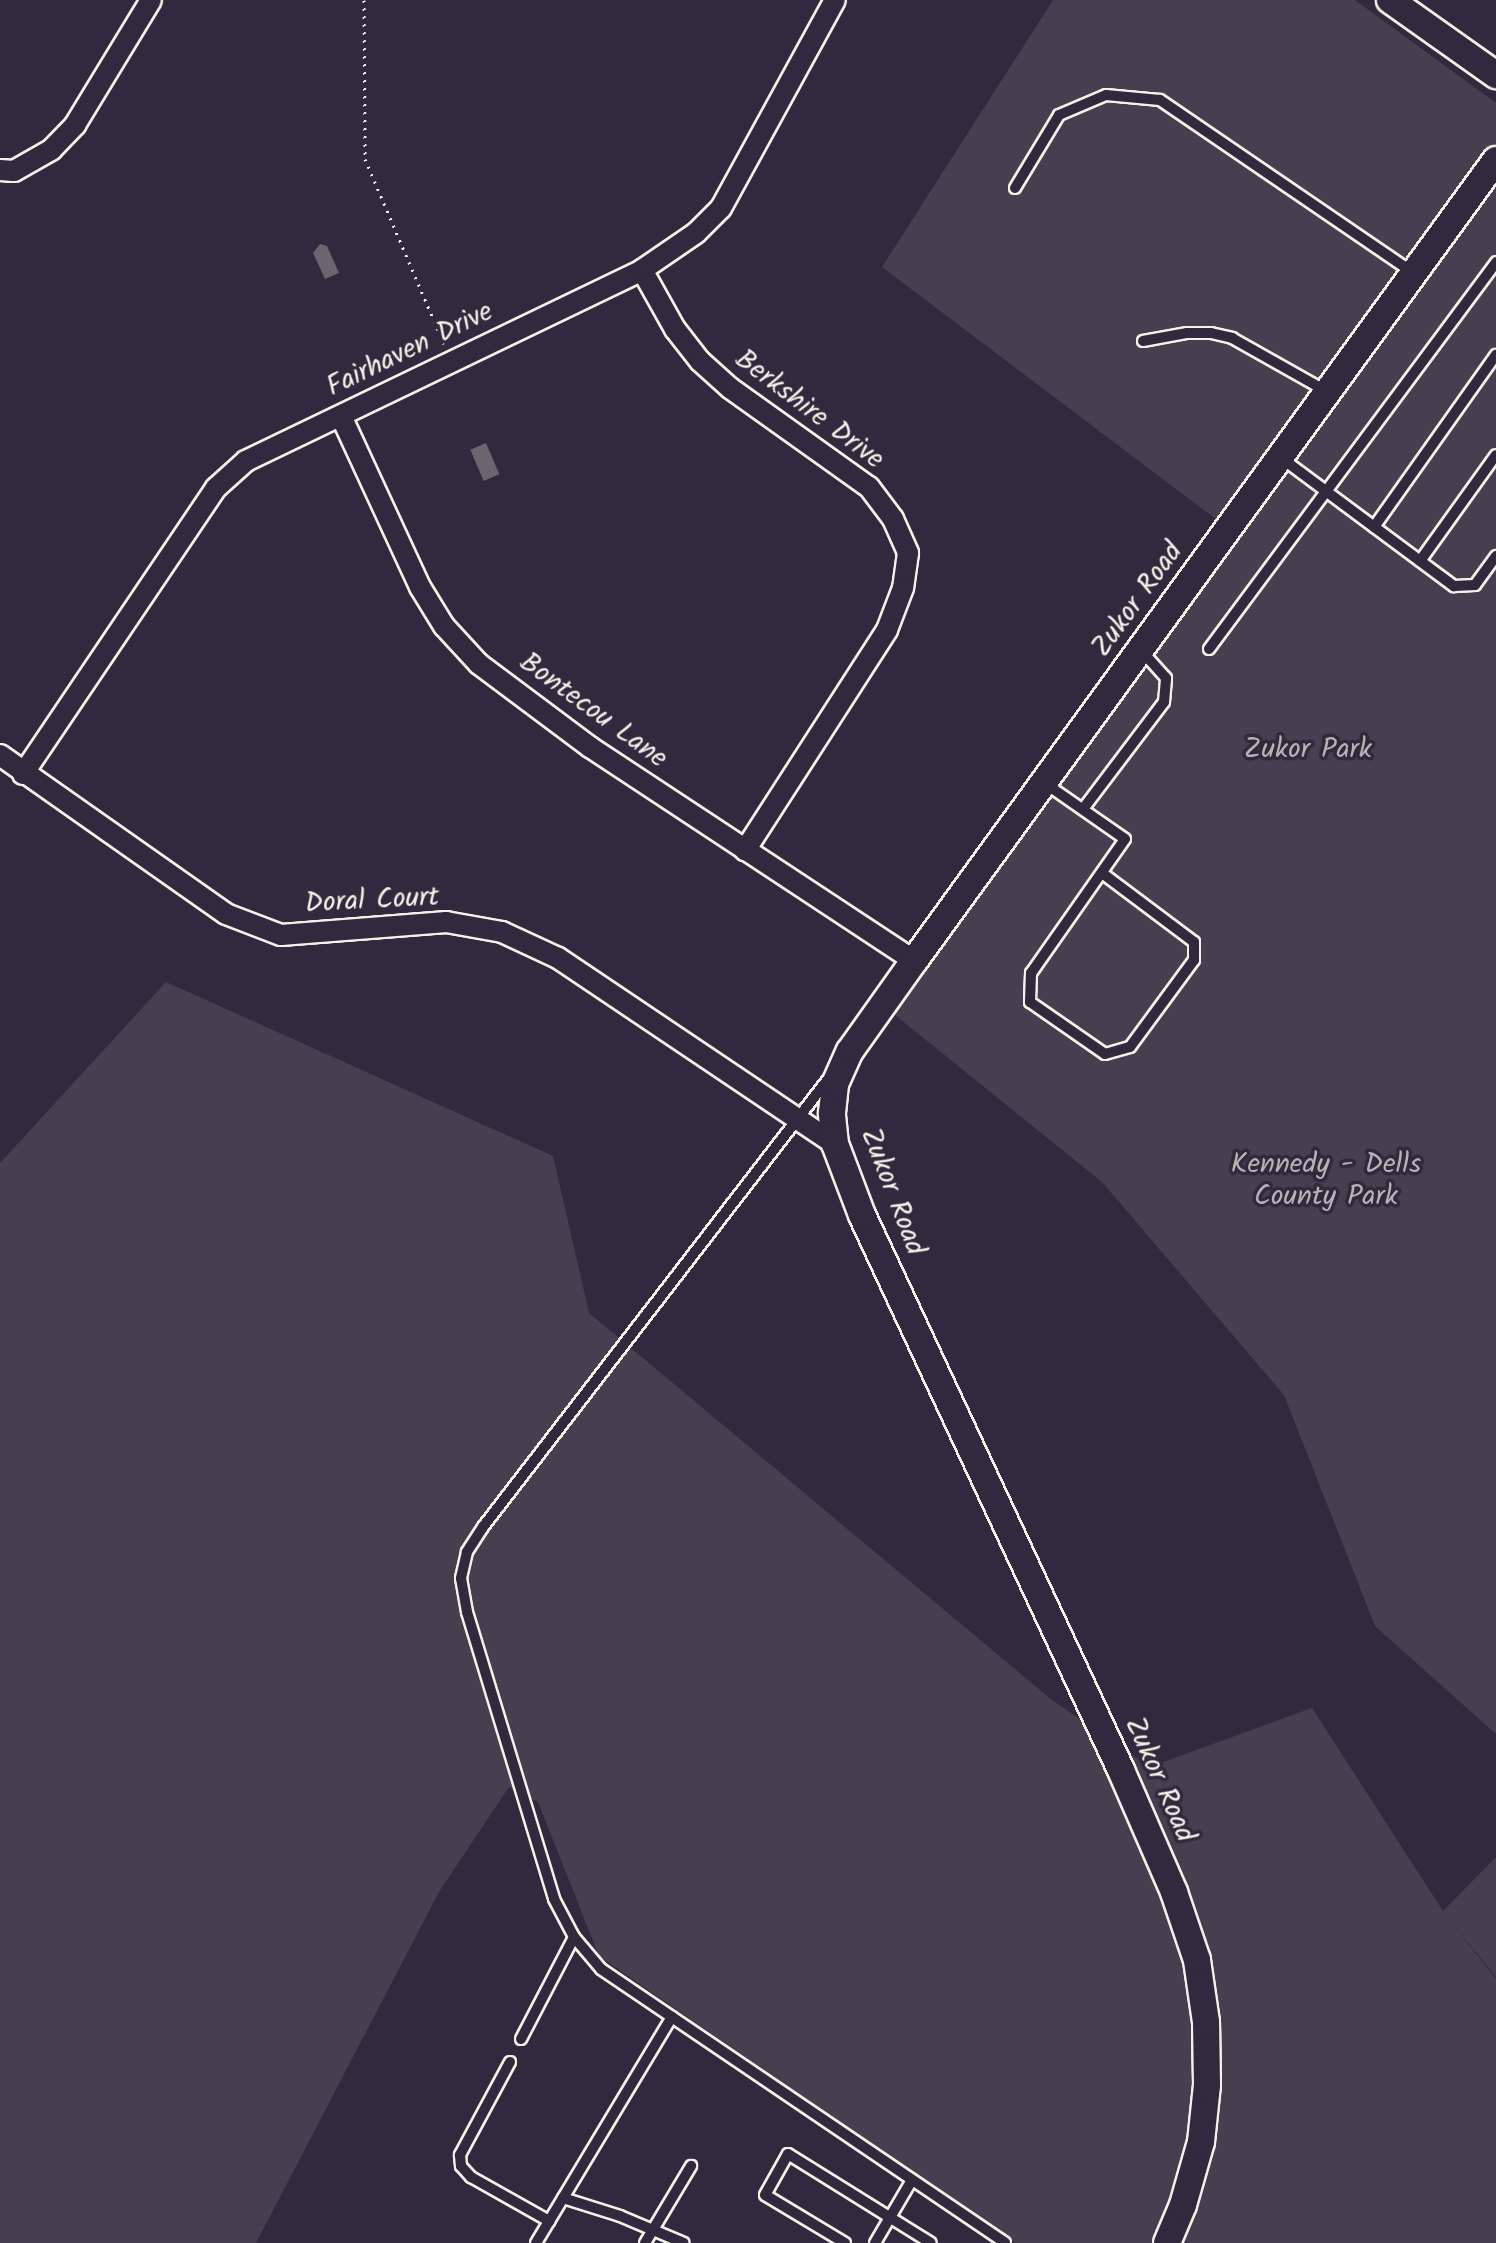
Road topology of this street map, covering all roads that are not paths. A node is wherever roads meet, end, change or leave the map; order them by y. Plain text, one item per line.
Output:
1 (151, 0) edge
2 (835, 0) edge
3 (1390, 0) edge
4 (1461, 50) junction
5 (1496, 66) edge
6 (1496, 75) edge
7 (1496, 160) edge
8 (0, 170) edge
9 (1015, 188) dead end
10 (1496, 262) edge
11 (642, 270) junction
12 (1415, 274) junction
13 (1143, 341) dead end
14 (1496, 355) edge
15 (1326, 391) junction
16 (341, 416) junction
17 (1496, 455) edge
18 (1279, 457) junction
19 (1326, 492) junction
20 (1374, 527) junction
21 (1496, 556) edge
22 (1420, 561) junction
23 (1209, 649) dead end
24 (1141, 650) junction
25 (0, 755) edge
26 (23, 774) junction
27 (1044, 782) junction
28 (1083, 809) junction
29 (745, 850) junction
30 (1102, 873) junction
31 (914, 961) junction
32 (850, 1051) junction
33 (799, 1119) junction
34 (835, 1144) junction
35 (574, 1937) junction
36 (672, 2017) junction
37 (521, 2039) dead end
38 (510, 2062) dead end
39 (691, 2166) dead end
40 (912, 2180) junction
41 (563, 2198) junction
42 (890, 2218) junction
43 (549, 2221) junction
44 (653, 2229) junction
45 (990, 2239) edge
46 (536, 2243) edge
47 (645, 2243) edge
48 (684, 2243) edge
49 (845, 2243) edge
50 (875, 2243) edge
51 (931, 2243) edge
52 (1005, 2243) edge
53 (1167, 2243) edge

1 - 8 street
2 - 11 street, Fairhaven Drive
3 - 4 street
4 - 5 street
4 - 6 street
7 - 12 street, Zukor Road
9 - 12 lane
10 - 19 lane
11 - 16 street, Fairhaven Drive
11 - 29 street, Berkshire Drive
12 - 15 street, Zukor Road
13 - 15 lane
14 - 20 lane
15 - 18 street, Zukor Road
16 - 26 street, Fairhaven Drive
16 - 29 street, Bontecou Lane
17 - 22 lane
18 - 19 lane
18 - 24 street, Zukor Road
19 - 20 lane
19 - 23 lane
20 - 22 lane
21 - 22 lane
24 - 27 street, Zukor Road
24 - 28 lane
25 - 26 street, Doral Court
26 - 33 street, Doral Court
27 - 28 lane
27 - 31 street, Zukor Road
28 - 30 lane
29 - 31 street, Bontecou Lane
30 - 30 lane
31 - 32 street, Zukor Road
32 - 33 lane
32 - 34 street, Zukor Road
33 - 34 street, Doral Court
33 - 35 lane
34 - 53 street, Zukor Road
35 - 36 lane
35 - 37 lane
36 - 40 lane
36 - 41 lane
38 - 43 lane
39 - 44 lane
40 - 42 lane
40 - 45 lane
41 - 43 lane
41 - 44 lane
42 - 49 lane
42 - 50 lane
42 - 51 lane
43 - 46 lane
44 - 47 lane
44 - 48 lane
45 - 52 lane

